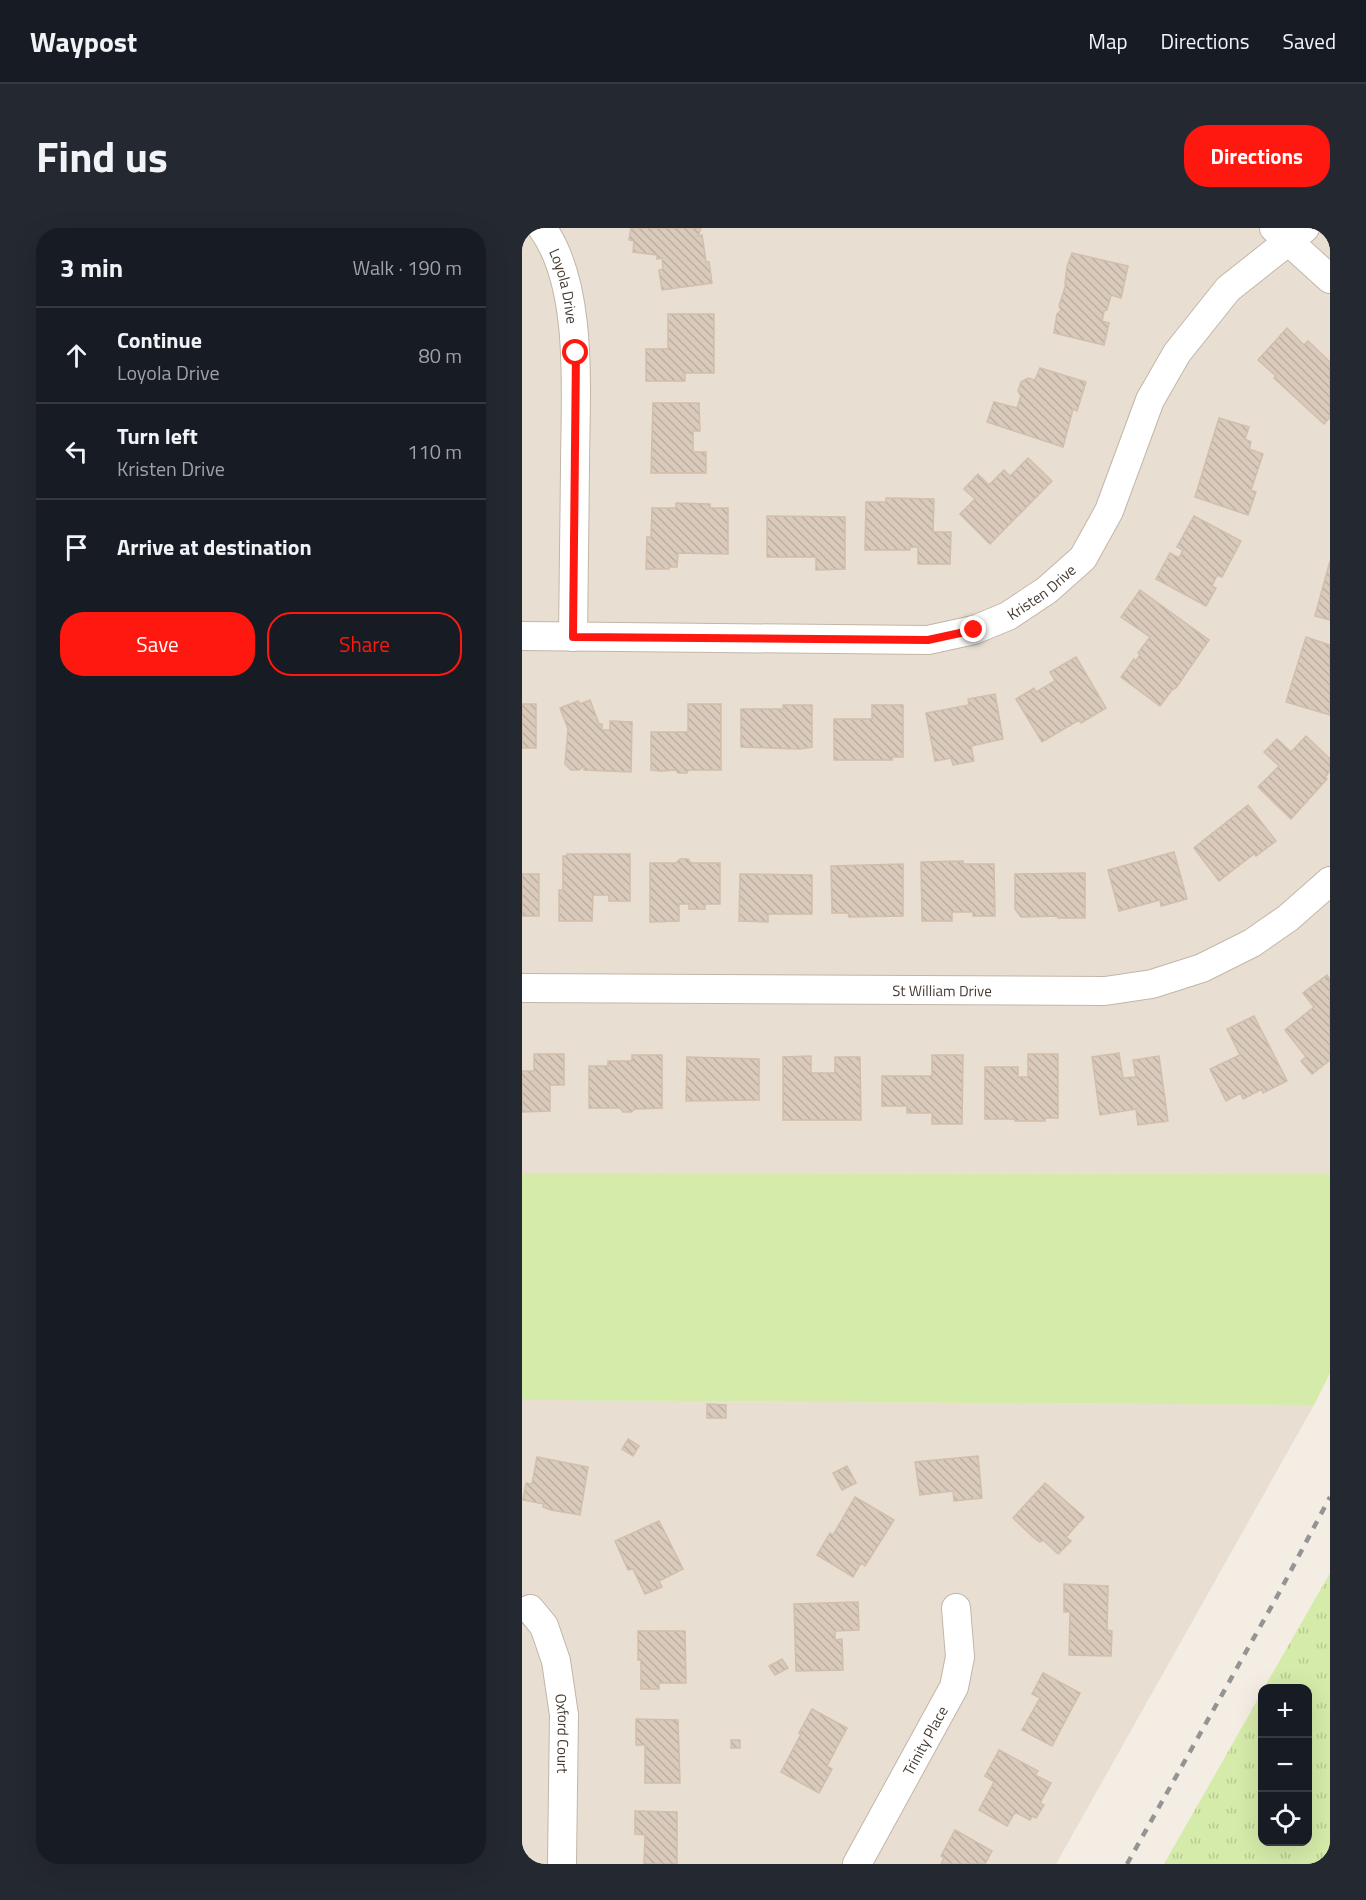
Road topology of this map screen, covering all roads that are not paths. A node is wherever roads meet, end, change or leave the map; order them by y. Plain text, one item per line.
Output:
1 (542, 228) edge
2 (1289, 232) edge
3 (1330, 279) edge
4 (522, 636) edge
5 (573, 637) junction
6 (1330, 881) edge
7 (522, 988) edge
8 (956, 1608) dead end
9 (530, 1609) dead end
10 (562, 1864) edge
11 (857, 1864) edge

1 - 5 street, Loyola Drive
2 - 3 street
2 - 5 street, Kristen Drive
4 - 5 street, Kristen Drive
6 - 7 street, St William Drive
8 - 11 street, Trinity Place
9 - 10 street, Oxford Court

